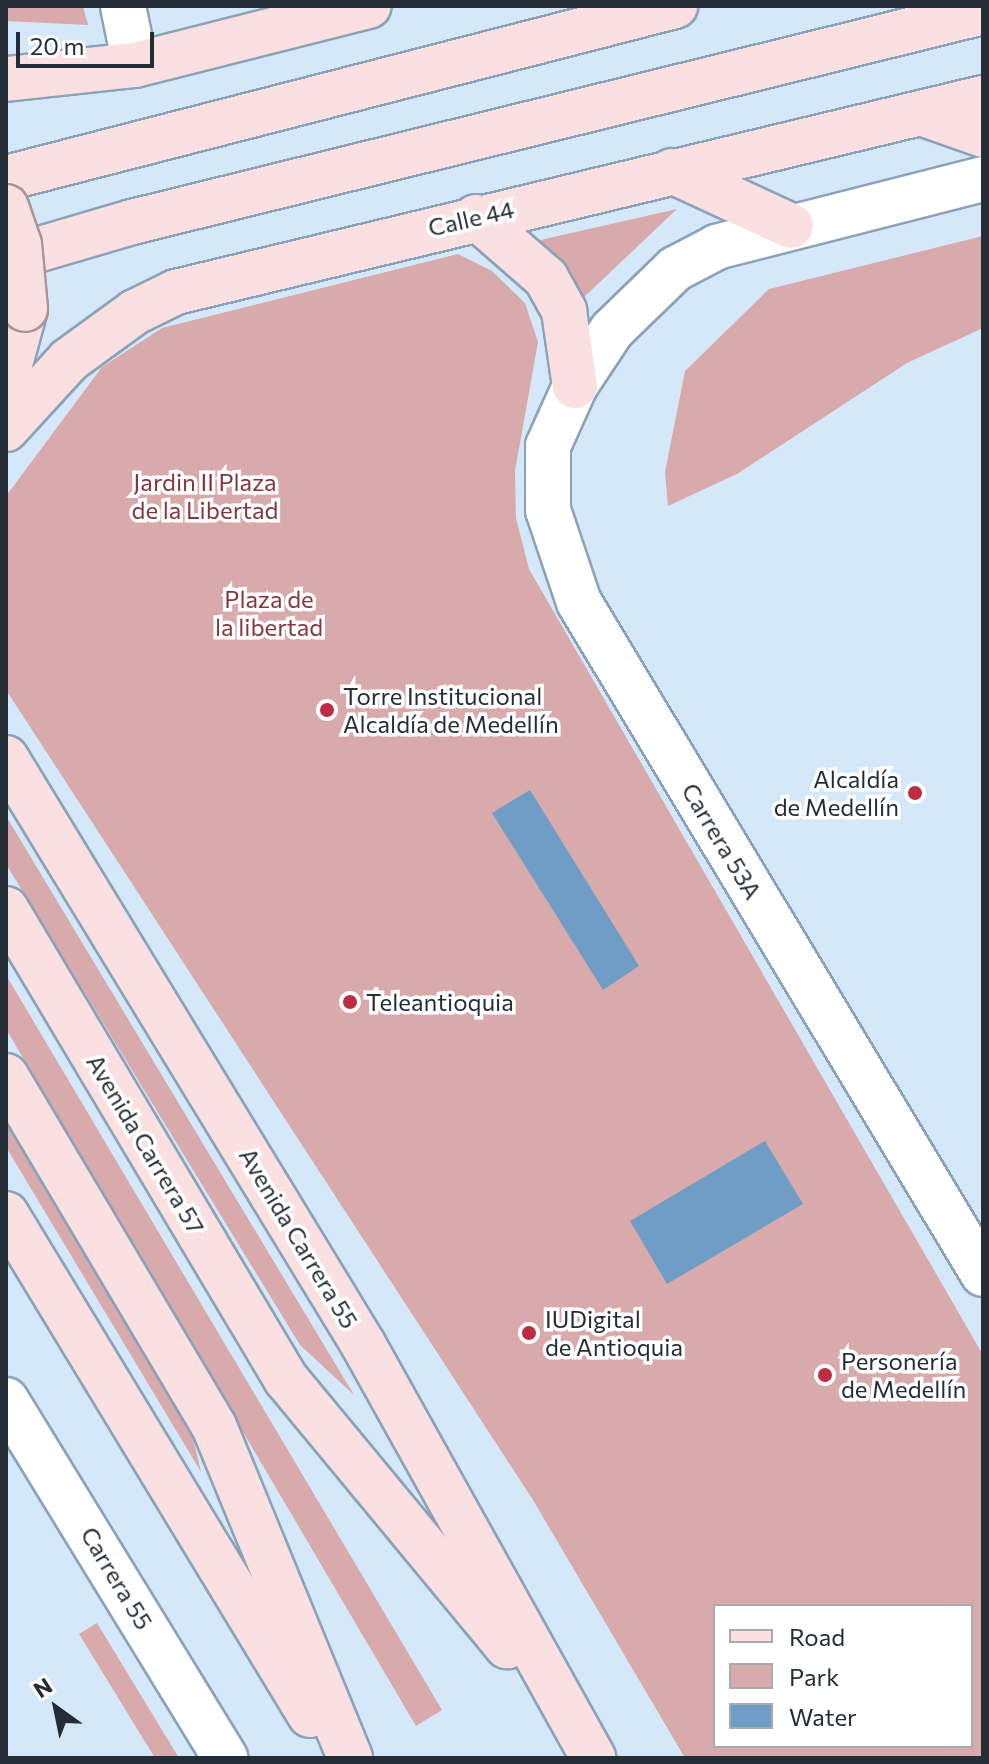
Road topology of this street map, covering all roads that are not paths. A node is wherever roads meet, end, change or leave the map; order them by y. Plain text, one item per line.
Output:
1 (123, 6) edge
2 (369, 6) edge
3 (675, 6) edge
4 (983, 12) edge
5 (135, 65) junction
6 (6, 79) edge
7 (983, 98) edge
8 (921, 113) junction
9 (983, 135) edge
10 (672, 171) junction
11 (6, 178) edge
12 (983, 179) edge
13 (6, 207) edge
14 (476, 217) junction
15 (791, 226) junction
16 (6, 259) edge
17 (6, 379) edge
18 (575, 386) junction
19 (6, 429) edge
20 (6, 758) edge
21 (6, 909) edge
22 (6, 1076) edge
23 (6, 1214) edge
24 (983, 1274) edge
25 (286, 1379) joint
26 (6, 1400) edge
27 (584, 1743) edge
28 (225, 1758) edge
29 (336, 1758) edge
30 (350, 1758) edge

1 - 5 street
2 - 5 main road
3 - 11 main road
4 - 16 main road
5 - 6 main road
7 - 8 main road, Calle 44
8 - 9 main road
8 - 10 main road, Calle 44
10 - 14 main road, Calle 44
10 - 15 main road
12 - 15 street
13 - 17 main road, bridge
14 - 18 main road
14 - 19 main road, Calle 44
15 - 18 street
18 - 24 street, Carrera 53A
20 - 27 main road, Avenida Carrera 55
21 - 25 main road, Avenida Carrera 57
22 - 30 main road
23 - 29 main road
25 - 27 main road, Avenida Carrera 55
26 - 28 street, Carrera 55

